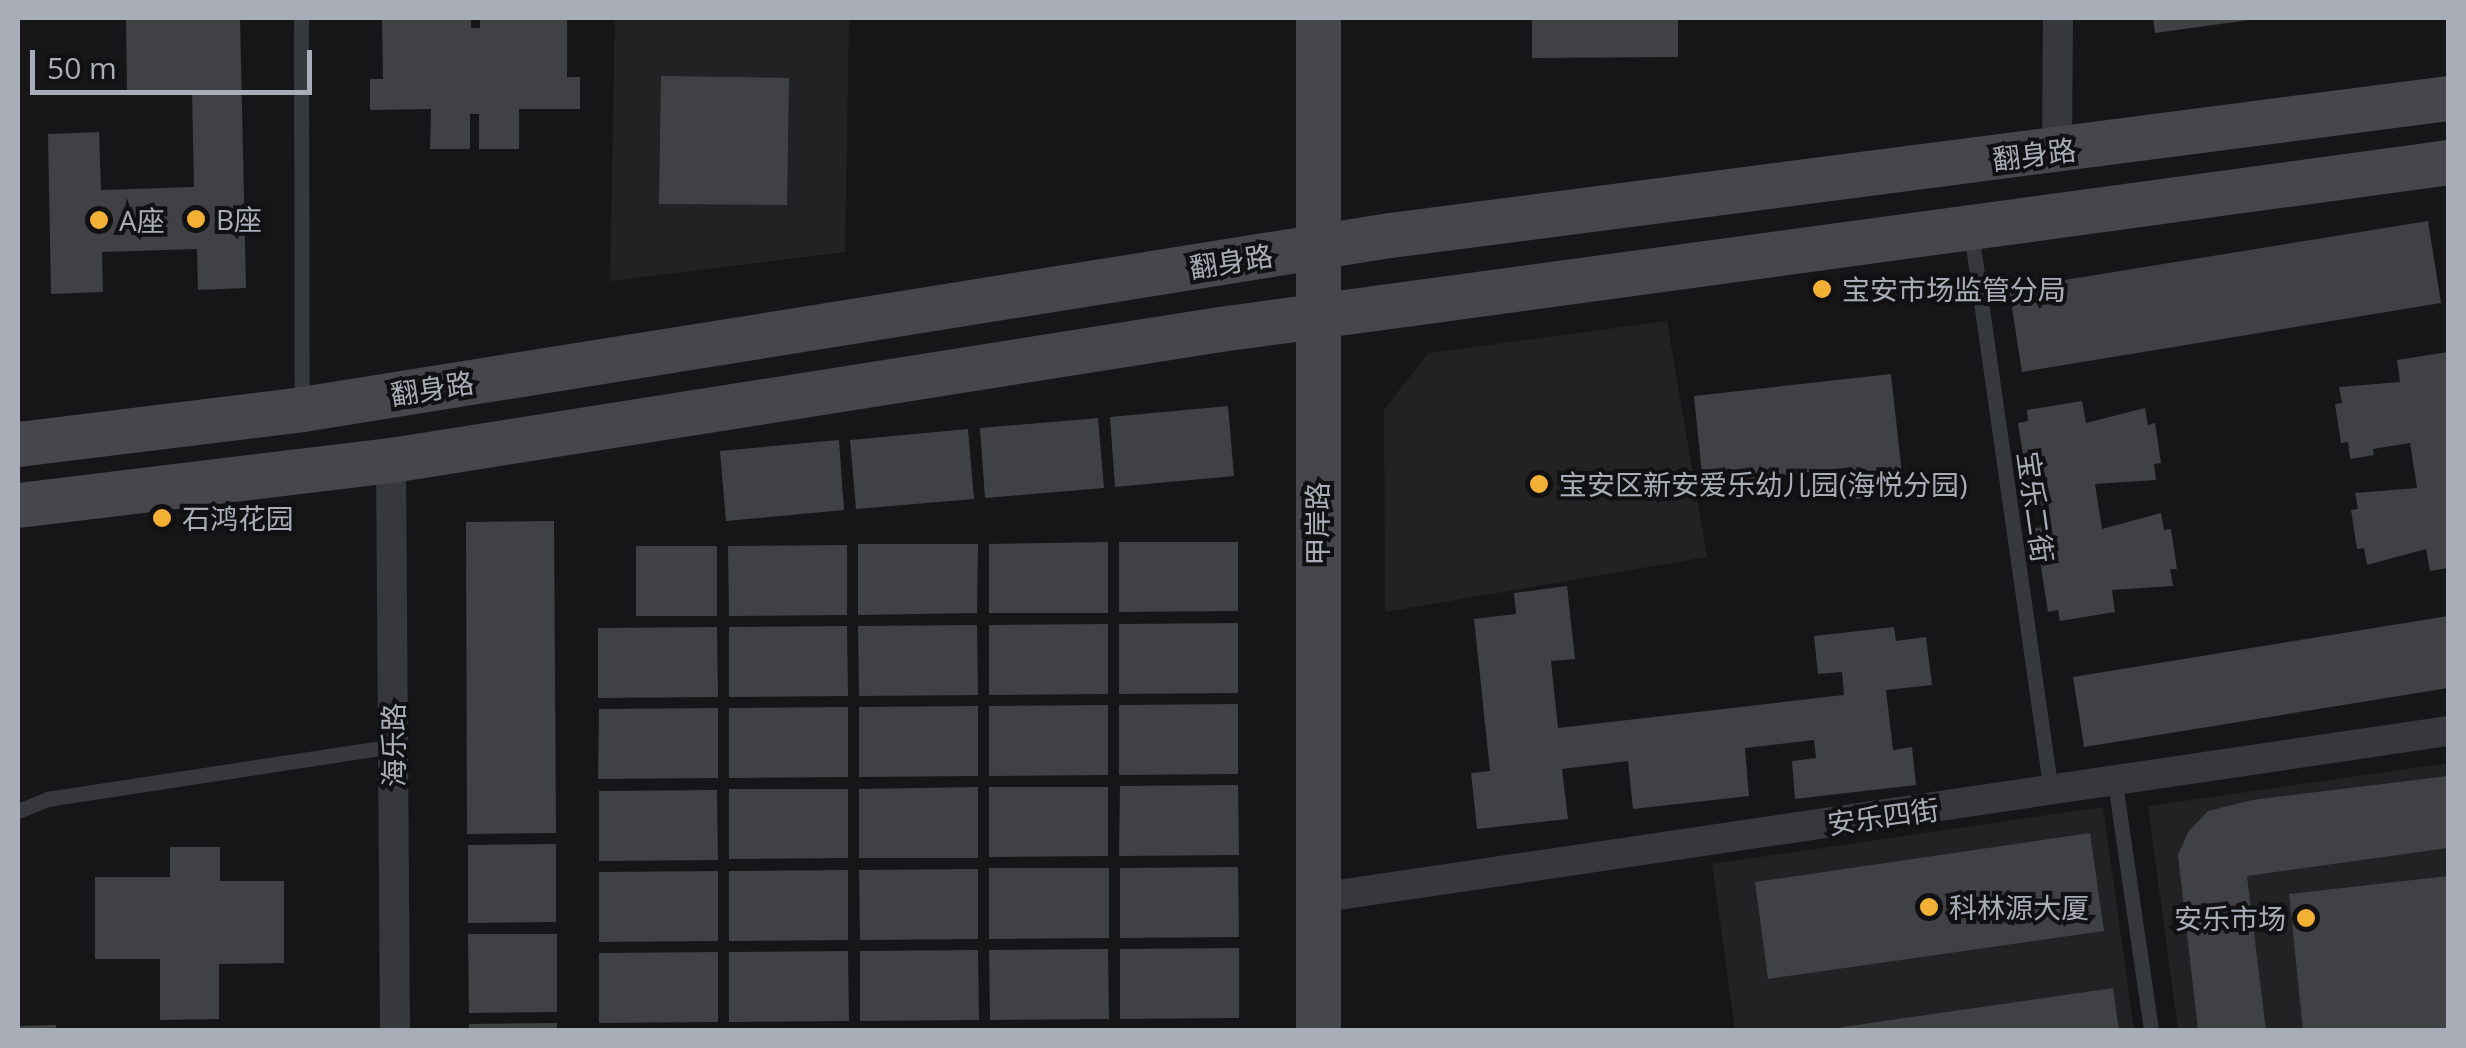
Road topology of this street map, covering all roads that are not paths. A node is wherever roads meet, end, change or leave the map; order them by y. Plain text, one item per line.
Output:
1 (302, 18) edge
2 (1318, 18) edge
3 (2058, 18) edge
4 (2448, 98) edge
5 (2057, 152) junction
6 (2448, 162) edge
7 (1971, 228) junction
8 (1318, 247) junction
9 (1316, 316) junction
10 (302, 409) junction
11 (18, 444) edge
12 (391, 460) junction
13 (18, 505) edge
14 (2448, 731) edge
15 (392, 746) junction
16 (2115, 783) junction
17 (2051, 792) junction
18 (18, 811) edge
19 (1318, 898) junction
20 (394, 1030) edge
21 (1318, 1030) edge
22 (2151, 1030) edge

1 - 10 lane
2 - 8 main road, 甲岸路
3 - 5 street
4 - 5 main road, 翻身路
5 - 8 main road, 翻身路
6 - 7 main road
7 - 9 main road
7 - 17 lane, 宝乐二街
8 - 9 main road, 甲岸路
8 - 10 main road, 翻身路
9 - 12 main road
9 - 19 main road, 甲岸路
10 - 11 main road, 翻身路
12 - 13 main road
12 - 15 street, 海乐路
14 - 16 street, 安乐四街
15 - 18 lane
15 - 20 street, 海乐路
16 - 17 street, 安乐四街
16 - 22 lane
17 - 19 street, 安乐四街
19 - 21 main road, 甲岸路

